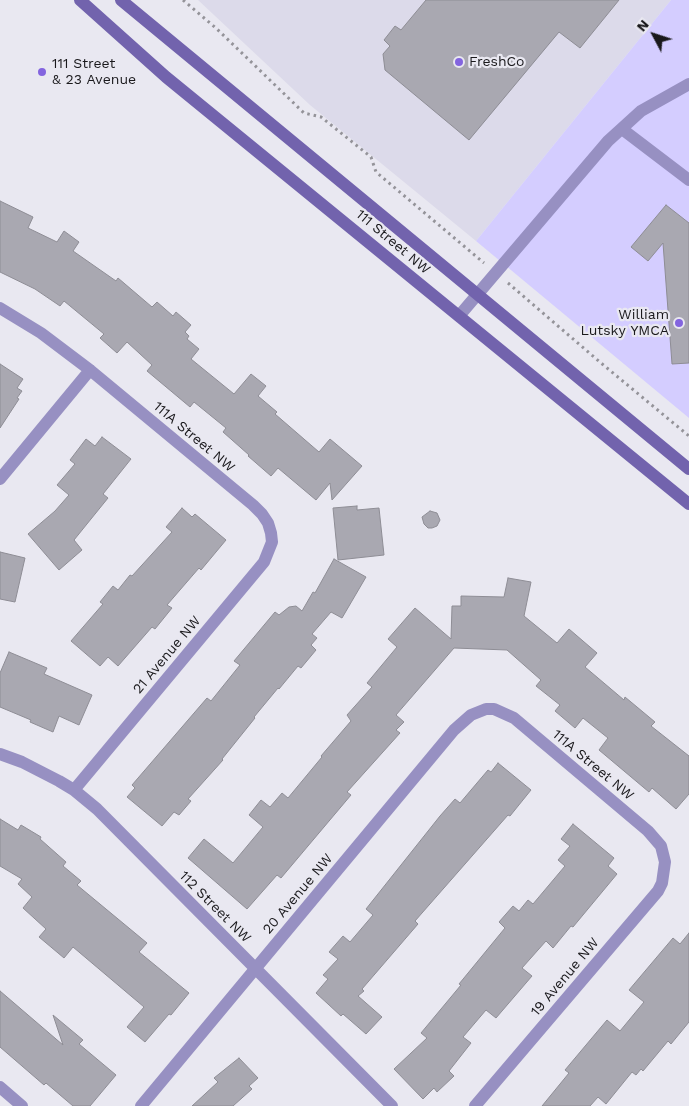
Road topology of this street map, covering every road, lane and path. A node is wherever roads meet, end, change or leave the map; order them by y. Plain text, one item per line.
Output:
1 (80, 0) edge
2 (122, 0) edge
3 (183, 0) edge
4 (689, 84) edge
5 (622, 129) junction
6 (689, 180) edge
7 (496, 272) junction
8 (478, 294) junction
9 (0, 308) edge
10 (459, 316) junction
11 (90, 370) junction
12 (689, 436) edge
13 (689, 469) edge
14 (0, 479) edge
15 (689, 504) edge
16 (271, 533) joint
17 (486, 709) joint
18 (0, 754) edge
19 (74, 790) junction
20 (665, 862) joint
21 (255, 969) junction
22 (0, 1087) edge
23 (22, 1106) edge
24 (140, 1106) edge
25 (392, 1106) edge
26 (475, 1106) edge

1 - 10 main road, 111 Street NW
2 - 8 main road, 111 Street NW
3 - 7 path
4 - 5 street
5 - 6 street
5 - 7 street
7 - 8 street
7 - 12 path
8 - 10 street
8 - 13 main road, 111 Street NW
9 - 11 street, 111A Street NW
10 - 15 main road, 111 Street NW
11 - 14 street
11 - 16 street, 111A Street NW
16 - 19 street, 21 Avenue NW
17 - 20 street, 111A Street NW
17 - 21 street, 20 Avenue NW
18 - 19 street, 112 Street NW
19 - 21 street, 112 Street NW
20 - 26 street, 19 Avenue NW
21 - 24 street, 20 Avenue NW
21 - 25 street, 112 Street NW
22 - 23 street

